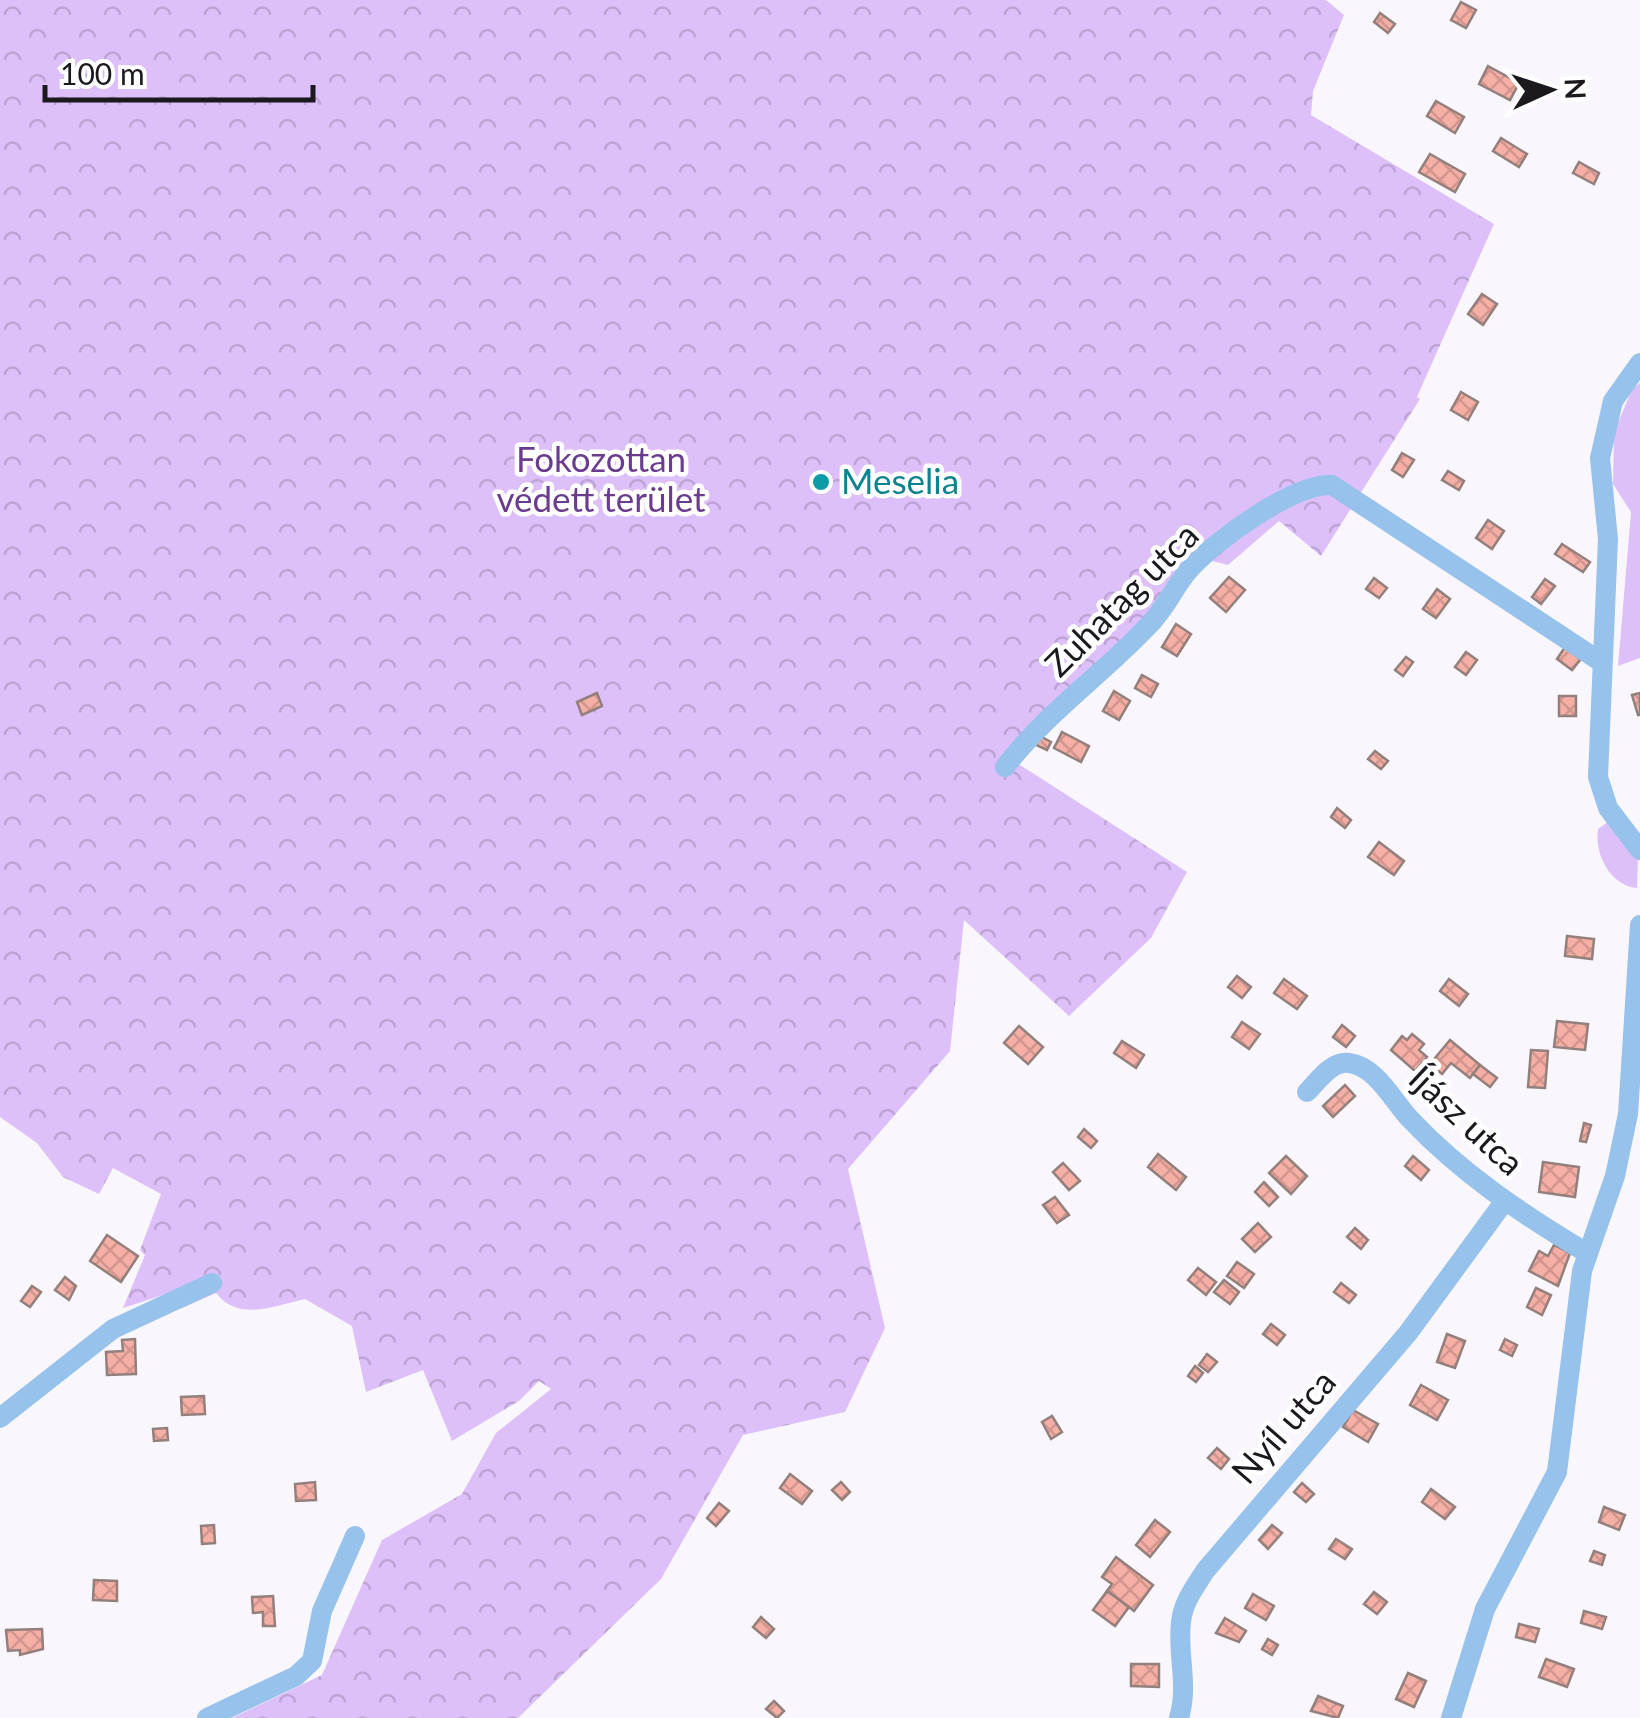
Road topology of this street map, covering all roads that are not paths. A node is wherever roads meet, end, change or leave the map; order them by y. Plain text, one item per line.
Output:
1 (1640, 363) edge
2 (1601, 662) junction
3 (1005, 767) dead end
4 (1640, 850) edge
5 (1640, 925) edge
6 (1307, 1092) dead end
7 (1504, 1202) junction
8 (1586, 1254) junction
9 (212, 1283) dead end
10 (0, 1418) edge
11 (355, 1536) dead end
12 (206, 1718) edge
13 (1179, 1718) edge
14 (1451, 1718) edge

1 - 2 street
2 - 3 street, Zuhatag utca
2 - 4 street
5 - 8 street
6 - 7 street, Íjász utca
7 - 8 street, Íjász utca
7 - 13 street, Nyíl utca
8 - 14 street
9 - 10 street
11 - 12 street

